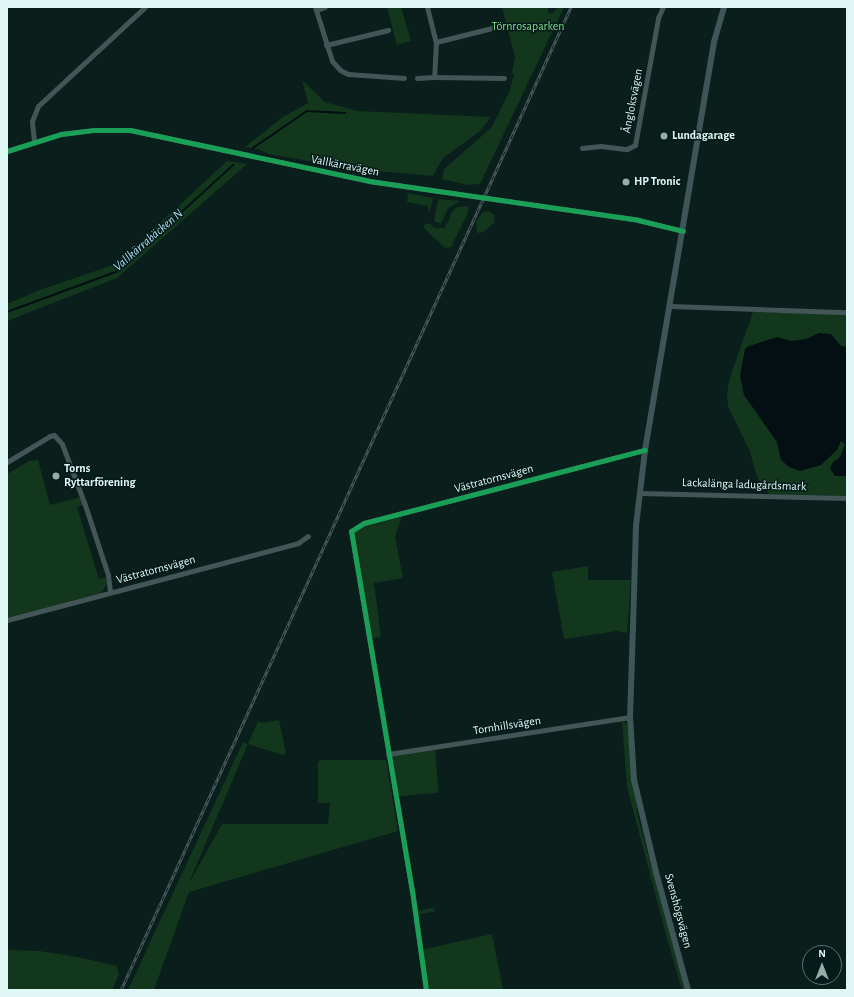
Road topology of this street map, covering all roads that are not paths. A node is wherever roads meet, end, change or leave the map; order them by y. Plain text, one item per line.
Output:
1 (145, 7) edge
2 (325, 7) edge
3 (427, 7) edge
4 (724, 7) edge
5 (315, 8) edge
6 (659, 8) edge
7 (500, 26) dead end
8 (388, 30) dead end
9 (436, 42) junction
10 (326, 45) junction
11 (434, 77) junction
12 (404, 78) dead end
13 (417, 78) dead end
14 (504, 78) dead end
15 (34, 141) junction
16 (582, 148) dead end
17 (7, 150) edge
18 (683, 231) junction
19 (670, 306) junction
20 (847, 312) edge
21 (645, 450) junction
22 (7, 462) edge
23 (640, 493) junction
24 (847, 498) edge
25 (308, 536) dead end
26 (110, 592) junction
27 (7, 620) edge
28 (630, 717) junction
29 (388, 754) junction
30 (426, 990) edge
31 (688, 990) edge

1 - 15 street
2 - 5 street
3 - 9 street
4 - 18 main road, Svenshögsvägen
5 - 10 street
6 - 16 street, Ångloksvägen
7 - 9 street
8 - 10 street
9 - 11 street
10 - 12 street
11 - 13 street
11 - 14 street
15 - 17 street, Vallkärravägen
15 - 18 street, Vallkärravägen
18 - 19 main road, Svenshögsvägen
19 - 20 street
19 - 21 main road, Svenshögsvägen
21 - 23 main road, Svenshögsvägen
21 - 29 street, Västratornsvägen
22 - 26 street
23 - 24 street, Lackalänga ladugårdsmark
23 - 28 main road, Svenshögsvägen
25 - 26 street, Västratornsvägen
26 - 27 street, Västratornsvägen
28 - 29 street, Tornhillsvägen
28 - 31 main road, Svenshögsvägen
29 - 30 street

